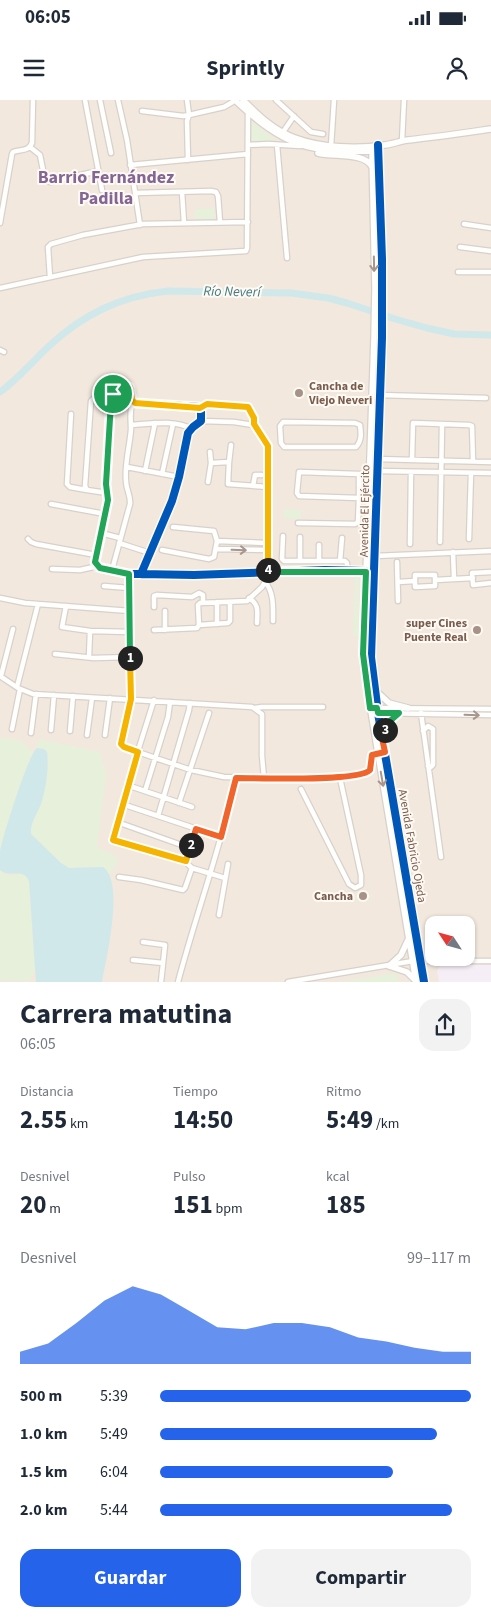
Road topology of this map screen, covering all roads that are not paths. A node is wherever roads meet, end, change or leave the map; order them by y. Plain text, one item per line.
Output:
1 (33, 100) edge
2 (85, 100) edge
3 (100, 100) edge
4 (118, 100) edge
5 (187, 100) edge
6 (236, 100) edge
7 (244, 100) edge
8 (276, 100) edge
9 (334, 100) edge
10 (404, 100) edge
11 (142, 112) dead end
12 (248, 112) junction
13 (189, 115) junction
14 (294, 116) junction
15 (491, 129) edge
16 (283, 132) junction
17 (323, 134) dead end
18 (402, 141) junction
19 (277, 144) junction
20 (248, 145) junction
21 (303, 146) junction
22 (331, 146) junction
23 (30, 148) junction
24 (375, 148) junction
25 (111, 153) dead end
26 (248, 154) junction
27 (188, 160) junction
28 (130, 164) junction
29 (372, 168) junction
30 (43, 170) dead end
31 (98, 171) junction
32 (50, 182) dead end
33 (102, 190) dead end
34 (182, 192) junction
35 (135, 193) junction
36 (220, 222) junction
37 (248, 222) junction
38 (0, 223) edge
39 (184, 223) junction
40 (464, 224) dead end
41 (140, 225) junction
42 (491, 228) edge
43 (374, 238) junction
44 (381, 238) junction
45 (460, 247) dead end
46 (491, 250) edge
47 (287, 258) dead end
48 (458, 272) dead end
49 (491, 272) edge
50 (50, 277) junction
51 (0, 288) edge
52 (379, 395) junction
53 (111, 396) junction
54 (486, 398) dead end
55 (132, 401) junction
56 (200, 408) junction
57 (71, 414) dead end
58 (201, 421) junction
59 (155, 423) junction
60 (172, 424) junction
61 (254, 424) junction
62 (131, 425) junction
63 (442, 425) junction
64 (191, 429) junction
65 (371, 434) junction
66 (361, 435) junction
67 (231, 445) dead end
68 (210, 452) dead end
69 (377, 459) junction
70 (412, 459) junction
71 (441, 460) junction
72 (473, 461) junction
73 (229, 462) junction
74 (491, 462) edge
75 (211, 463) junction
76 (127, 467) junction
77 (145, 471) junction
78 (377, 471) junction
79 (411, 472) junction
80 (441, 472) junction
81 (471, 473) junction
82 (491, 473) edge
83 (162, 474) junction
84 (262, 475) dead end
85 (179, 477) junction
86 (208, 482) dead end
87 (253, 486) junction
88 (268, 487) junction
89 (87, 490) junction
90 (107, 493) junction
91 (359, 498) junction
92 (370, 498) junction
93 (51, 504) dead end
94 (105, 514) junction
95 (298, 523) dead end
96 (173, 527) dead end
97 (101, 533) junction
98 (282, 536) dead end
99 (300, 536) dead end
100 (28, 538) dead end
101 (342, 538) dead end
102 (469, 539) dead end
103 (120, 541) junction
104 (216, 542) junction
105 (440, 542) dead end
106 (268, 543) junction
107 (410, 544) dead end
108 (319, 545) dead end
109 (216, 549) junction
110 (162, 550) dead end
111 (268, 550) junction
112 (491, 551) edge
113 (453, 552) junction
114 (150, 553) junction
115 (96, 555) junction
116 (375, 556) junction
117 (300, 561) junction
118 (319, 561) junction
119 (340, 561) junction
120 (398, 562) dead end
121 (98, 566) junction
122 (52, 569) dead end
123 (112, 570) junction
124 (347, 571) junction
125 (268, 572) junction
126 (366, 572) junction
127 (491, 572) edge
128 (129, 574) junction
129 (141, 574) junction
130 (473, 578) junction
131 (454, 579) junction
132 (435, 580) junction
133 (415, 581) junction
134 (265, 582) junction
135 (398, 582) junction
136 (491, 583) edge
137 (104, 586) dead end
138 (129, 588) junction
139 (0, 598) edge
140 (249, 598) junction
141 (398, 600) dead end
142 (203, 602) junction
143 (217, 602) junction
144 (230, 602) junction
145 (38, 604) junction
146 (66, 606) junction
147 (154, 607) dead end
148 (130, 611) junction
149 (165, 611) dead end
150 (274, 621) dead end
151 (217, 624) junction
152 (257, 624) dead end
153 (199, 625) junction
154 (13, 629) dead end
155 (154, 630) dead end
156 (165, 630) junction
157 (90, 631) junction
158 (130, 632) junction
159 (55, 654) dead end
160 (130, 656) junction
161 (89, 657) junction
162 (0, 676) edge
163 (18, 688) junction
164 (375, 690) junction
165 (36, 694) junction
166 (54, 695) junction
167 (72, 696) junction
168 (92, 698) junction
169 (110, 698) junction
170 (369, 698) junction
171 (376, 698) junction
172 (131, 699) junction
173 (154, 700) junction
174 (170, 702) junction
175 (190, 703) junction
176 (323, 707) dead end
177 (256, 708) junction
178 (408, 708) junction
179 (491, 709) edge
180 (374, 711) junction
181 (209, 713) dead end
182 (399, 713) junction
183 (421, 713) junction
184 (491, 715) edge
185 (12, 729) dead end
186 (51, 730) dead end
187 (70, 731) dead end
188 (423, 731) junction
189 (31, 733) dead end
190 (87, 735) dead end
191 (105, 735) dead end
192 (382, 738) junction
193 (138, 752) junction
194 (385, 752) junction
195 (378, 754) junction
196 (156, 757) junction
197 (173, 764) junction
198 (428, 766) junction
199 (190, 770) junction
200 (236, 778) junction
201 (264, 778) junction
202 (340, 778) junction
203 (127, 785) junction
204 (301, 789) dead end
205 (145, 791) junction
206 (163, 797) junction
207 (180, 803) junction
208 (122, 804) junction
209 (192, 807) dead end
210 (158, 816) junction
211 (117, 822) junction
212 (196, 829) junction
213 (221, 837) junction
214 (190, 848) junction
215 (441, 857) dead end
216 (186, 861) junction
217 (228, 864) dead end
218 (192, 868) junction
219 (210, 874) junction
220 (119, 877) dead end
221 (225, 878) junction
222 (220, 915) dead end
223 (409, 938) junction
224 (143, 942) dead end
225 (134, 960) dead end
226 (420, 960) junction
227 (413, 961) junction
228 (491, 961) edge
229 (163, 963) junction
230 (389, 966) junction
231 (161, 982) edge
232 (178, 982) edge
233 (288, 982) edge
234 (416, 982) edge
235 (424, 982) edge

1 - 23 street
2 - 31 street
3 - 25 street
4 - 28 street
5 - 13 street
6 - 12 street
6 - 13 street
7 - 16 street
8 - 14 street
9 - 22 street
10 - 18 street
11 - 13 street
12 - 20 street
12 - 21 street
13 - 27 street
14 - 16 street
14 - 17 street
15 - 18 street
16 - 22 street
18 - 24 street
19 - 20 street
19 - 21 street
19 - 47 street
20 - 26 street
21 - 24 street
21 - 29 street
22 - 24 street
23 - 30 street
23 - 38 street
24 - 29 street
24 - 44 street
26 - 27 street
26 - 37 street
27 - 28 street
28 - 35 street
29 - 43 street
31 - 32 street
31 - 33 street
34 - 35 street
34 - 36 street
34 - 39 street
35 - 41 street
36 - 37 street
36 - 39 street
37 - 50 street
39 - 41 street
40 - 42 street
41 - 50 street
43 - 44 street
43 -> 65 street, Avenida El Ejército
44 - 52 street, Avenida El Ejército
45 - 46 street
48 - 49 street
50 - 51 street
52 - 54 street
52 - 69 street, Avenida El Ejército
53 - 55 street
53 - 89 street
53 - 90 street
55 - 56 street
55 - 62 street
56 - 58 street
56 - 61 street
57 - 89 street
58 - 61 street
58 - 64 street
59 - 60 street
59 - 62 street
59 - 77 street
60 - 64 street
60 - 83 street
61 - 88 street
62 - 76 street
63 - 70 street
63 - 71 street
63 - 72 street
64 - 85 street
65 - 66 street
65 - 92 street, Avenida El Ejército
66 - 66 street
67 - 73 street
68 - 75 street
69 - 70 street
69 - 78 street, Avenida El Ejército
70 - 71 street
71 - 72 street
71 - 80 street
72 - 74 street
73 - 75 street
73 - 87 street
75 - 86 street
76 - 77 street
76 - 103 street
77 - 83 street
78 - 79 street
78 - 116 street, Avenida El Ejército
79 - 80 street
79 - 107 street
80 - 81 street
80 - 105 street
81 - 82 street
81 - 102 street
83 - 85 street
84 - 87 street
85 - 114 street
87 - 88 street
88 - 106 street
89 - 90 street
90 - 94 street
91 - 91 street
91 - 92 street
91 - 95 street
92 - 126 street, Avenida El Ejército
93 - 94 street
94 - 97 street
96 - 104 street
97 - 103 street
97 - 115 street
98 - 117 street
99 - 117 street
100 - 115 street
101 - 119 street
103 - 114 street
103 - 123 street
104 - 106 street
104 - 109 street
106 - 111 street
108 - 118 street
109 - 110 street
109 -> 111 street
111 - 125 street
112 - 113 street
113 - 116 street
113 - 131 street
114 - 129 street
115 - 121 street
116 - 164 street, Avenida El Ejército
117 - 118 street
118 - 119 street
119 - 124 street
120 - 135 street
121 - 122 street
121 - 123 street
123 - 128 street
124 - 125 street
124 - 126 street
125 - 129 street
125 - 134 street
126 - 170 street, Avenida El Ejército
127 - 130 street
128 - 129 street
128 - 138 street
130 - 131 street
130 - 136 street
131 - 132 street
132 - 133 street
132 - 133 street
133 - 135 street
134 - 140 street
134 - 150 street
135 - 141 street
137 - 138 street
138 - 148 street
139 - 145 street
140 - 144 street
140 - 152 street
142 - 143 street
142 - 147 street
142 - 153 street
143 - 144 street
143 - 151 street
144 - 151 street
145 - 146 street
145 - 163 street
146 - 148 street
146 - 157 street
148 - 158 street
149 - 156 street
151 - 153 street
153 - 156 street
154 - 162 street
155 - 156 street
157 - 158 street
157 - 161 street
158 - 160 street
159 - 161 street
160 - 161 street
160 - 172 street
162 - 163 street
163 - 165 street
163 - 185 street
164 - 171 street, Avenida El Ejército
164 - 178 street
165 - 166 street
165 - 189 street
166 - 167 street
166 - 186 street
167 - 168 street
167 - 187 street
168 - 169 street
168 - 190 street
169 - 172 street
169 - 191 street
170 - 171 street
170 - 180 street, Avenida El Ejército
171 - 180 street, Avenida El Ejército
172 - 173 street
172 - 193 street
173 - 174 street
173 - 193 street
174 - 175 street
174 - 196 street
175 - 177 street
175 - 197 street
176 - 177 street
177 - 201 street
178 - 179 street
178 - 180 street
180 - 182 street
180 - 192 street, Avenida Fabricio Ojeda
180 - 195 street, Avenida Fabricio Ojeda
181 - 199 street
182 - 183 street
182 - 192 street
183 -> 184 street
183 - 188 street
188 - 198 street
188 - 198 street
192 - 194 street, Avenida Fabricio Ojeda
193 - 196 street
193 - 203 street
194 - 195 street
194 - 226 street, Avenida Fabricio Ojeda
195 - 202 street
195 -> 223 street, Avenida Fabricio Ojeda
196 - 197 street
196 - 205 street
197 - 199 street
197 - 206 street
198 - 215 street
199 - 200 street
199 - 207 street
200 - 201 street
200 - 213 street
201 - 202 street
202 - 204 street
203 - 205 street
203 - 208 street
205 - 206 street
206 - 207 street
206 - 210 street
207 - 209 street
208 - 210 street
208 - 211 street
210 - 212 street
211 - 214 street
211 - 216 street
212 - 213 street
212 - 214 street
213 - 219 street
214 - 216 street
216 - 218 street
217 - 221 street
218 - 219 street
218 - 220 street
219 - 221 street
219 - 232 street
221 - 222 street
223 - 227 street, Avenida Fabricio Ojeda
223 - 230 street
224 - 229 street
225 - 229 street
226 - 227 street
226 - 228 street
226 - 235 street, Avenida Fabricio Ojeda
227 - 230 street
227 - 234 street, Avenida Fabricio Ojeda
229 - 231 street
230 - 233 street
230 - 234 street

